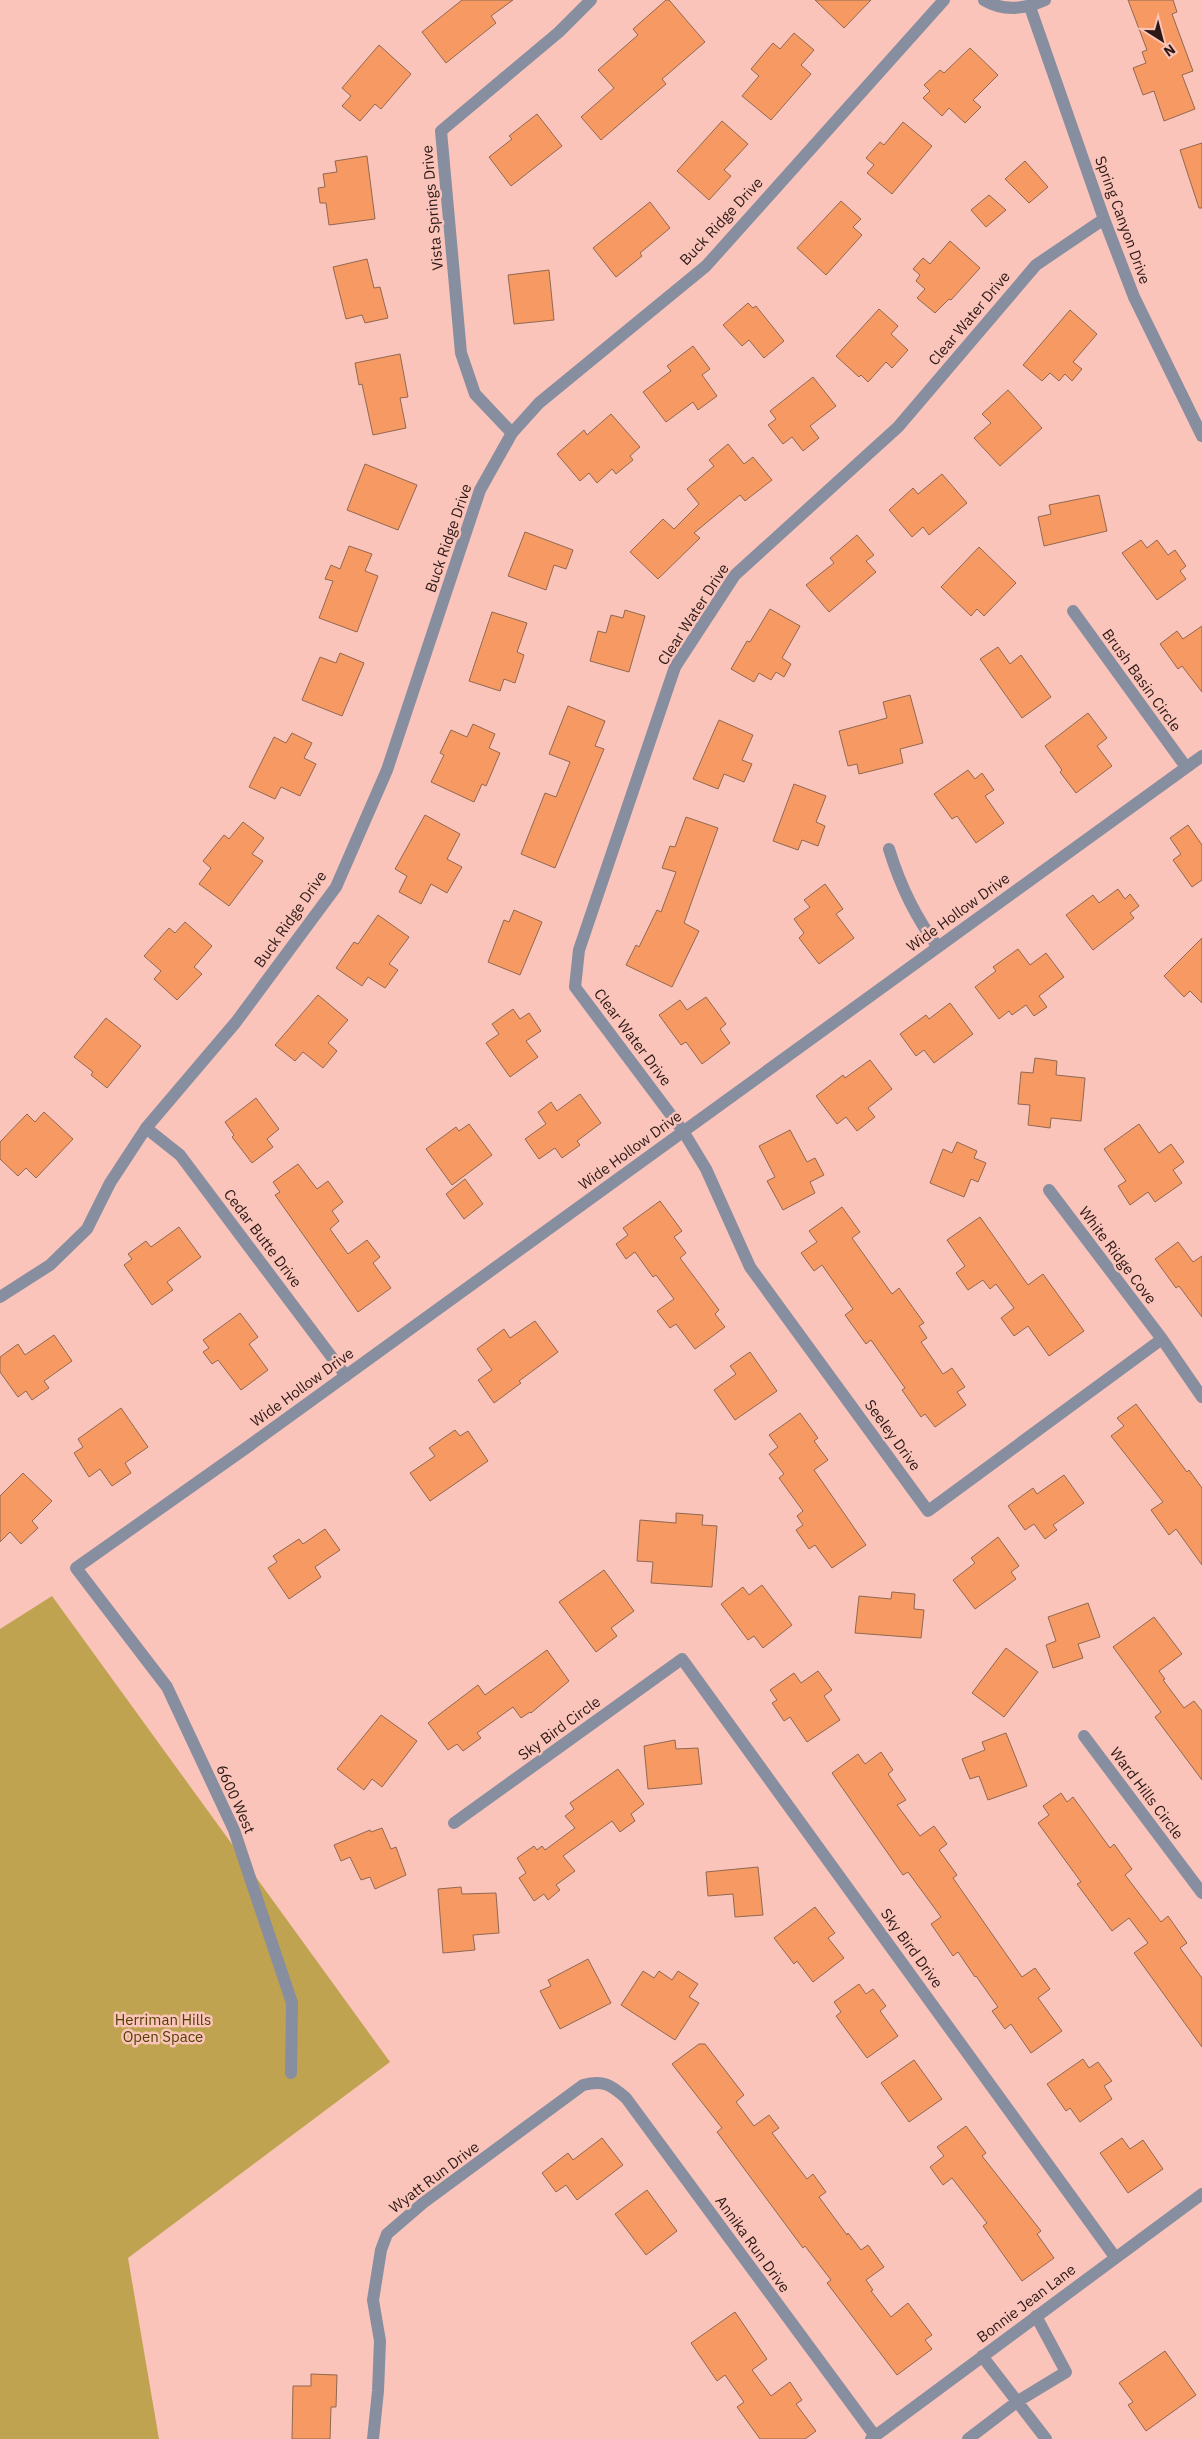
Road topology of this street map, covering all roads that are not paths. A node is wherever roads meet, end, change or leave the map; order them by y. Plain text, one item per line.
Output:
1 (591, 0) edge
2 (944, 0) edge
3 (984, 0) edge
4 (1045, 0) edge
5 (1030, 7) junction
6 (1104, 219) junction
7 (512, 433) junction
8 (1202, 436) edge
9 (1073, 611) dead end
10 (1202, 756) edge
11 (1186, 767) junction
12 (889, 849) dead end
13 (938, 947) junction
14 (146, 1128) junction
15 (683, 1132) junction
16 (1049, 1190) dead end
17 (0, 1297) edge
18 (1162, 1339) junction
19 (346, 1376) junction
20 (1202, 1397) edge
21 (76, 1568) joint
22 (682, 1659) joint
23 (1084, 1736) dead end
24 (454, 1823) dead end
25 (1202, 1893) edge
26 (291, 2073) dead end
27 (597, 2081) joint
28 (1202, 2194) edge
29 (1115, 2257) junction
30 (1036, 2316) junction
31 (982, 2356) junction
32 (1018, 2402) junction
33 (873, 2437) edge
34 (373, 2439) edge
35 (968, 2439) edge
36 (1046, 2439) edge

1 - 7 street, Vista Springs Drive
2 - 7 street, Buck Ridge Drive
3 - 5 street
4 - 5 street
5 - 6 street, Spring Canyon Drive
6 - 8 street, Spring Canyon Drive
6 - 15 street, Clear Water Drive
7 - 14 street, Buck Ridge Drive
9 - 11 street, Brush Basin Circle
10 - 11 street, Wide Hollow Drive
11 - 13 street, Wide Hollow Drive
12 - 13 street
13 - 15 street, Wide Hollow Drive
14 - 17 street, Buck Ridge Drive
14 - 19 street, Cedar Butte Drive
15 - 18 street, Seeley Drive
15 - 19 street, Wide Hollow Drive
16 - 18 street, White Ridge Cove
18 - 20 street
19 - 21 street, Wide Hollow Drive
21 - 26 street, 6600 West
22 - 24 street, Sky Bird Circle
22 - 29 street, Sky Bird Drive
23 - 25 street, Ward Hills Circle
27 - 33 street, Annika Run Drive
27 - 34 street, Wyatt Run Drive
28 - 29 street, Bonnie Jean Lane
29 - 30 street, Bonnie Jean Lane
30 - 31 street, Bonnie Jean Lane
30 - 32 street
31 - 32 street
31 - 33 street, Bonnie Jean Lane
32 - 35 street
32 - 36 street

